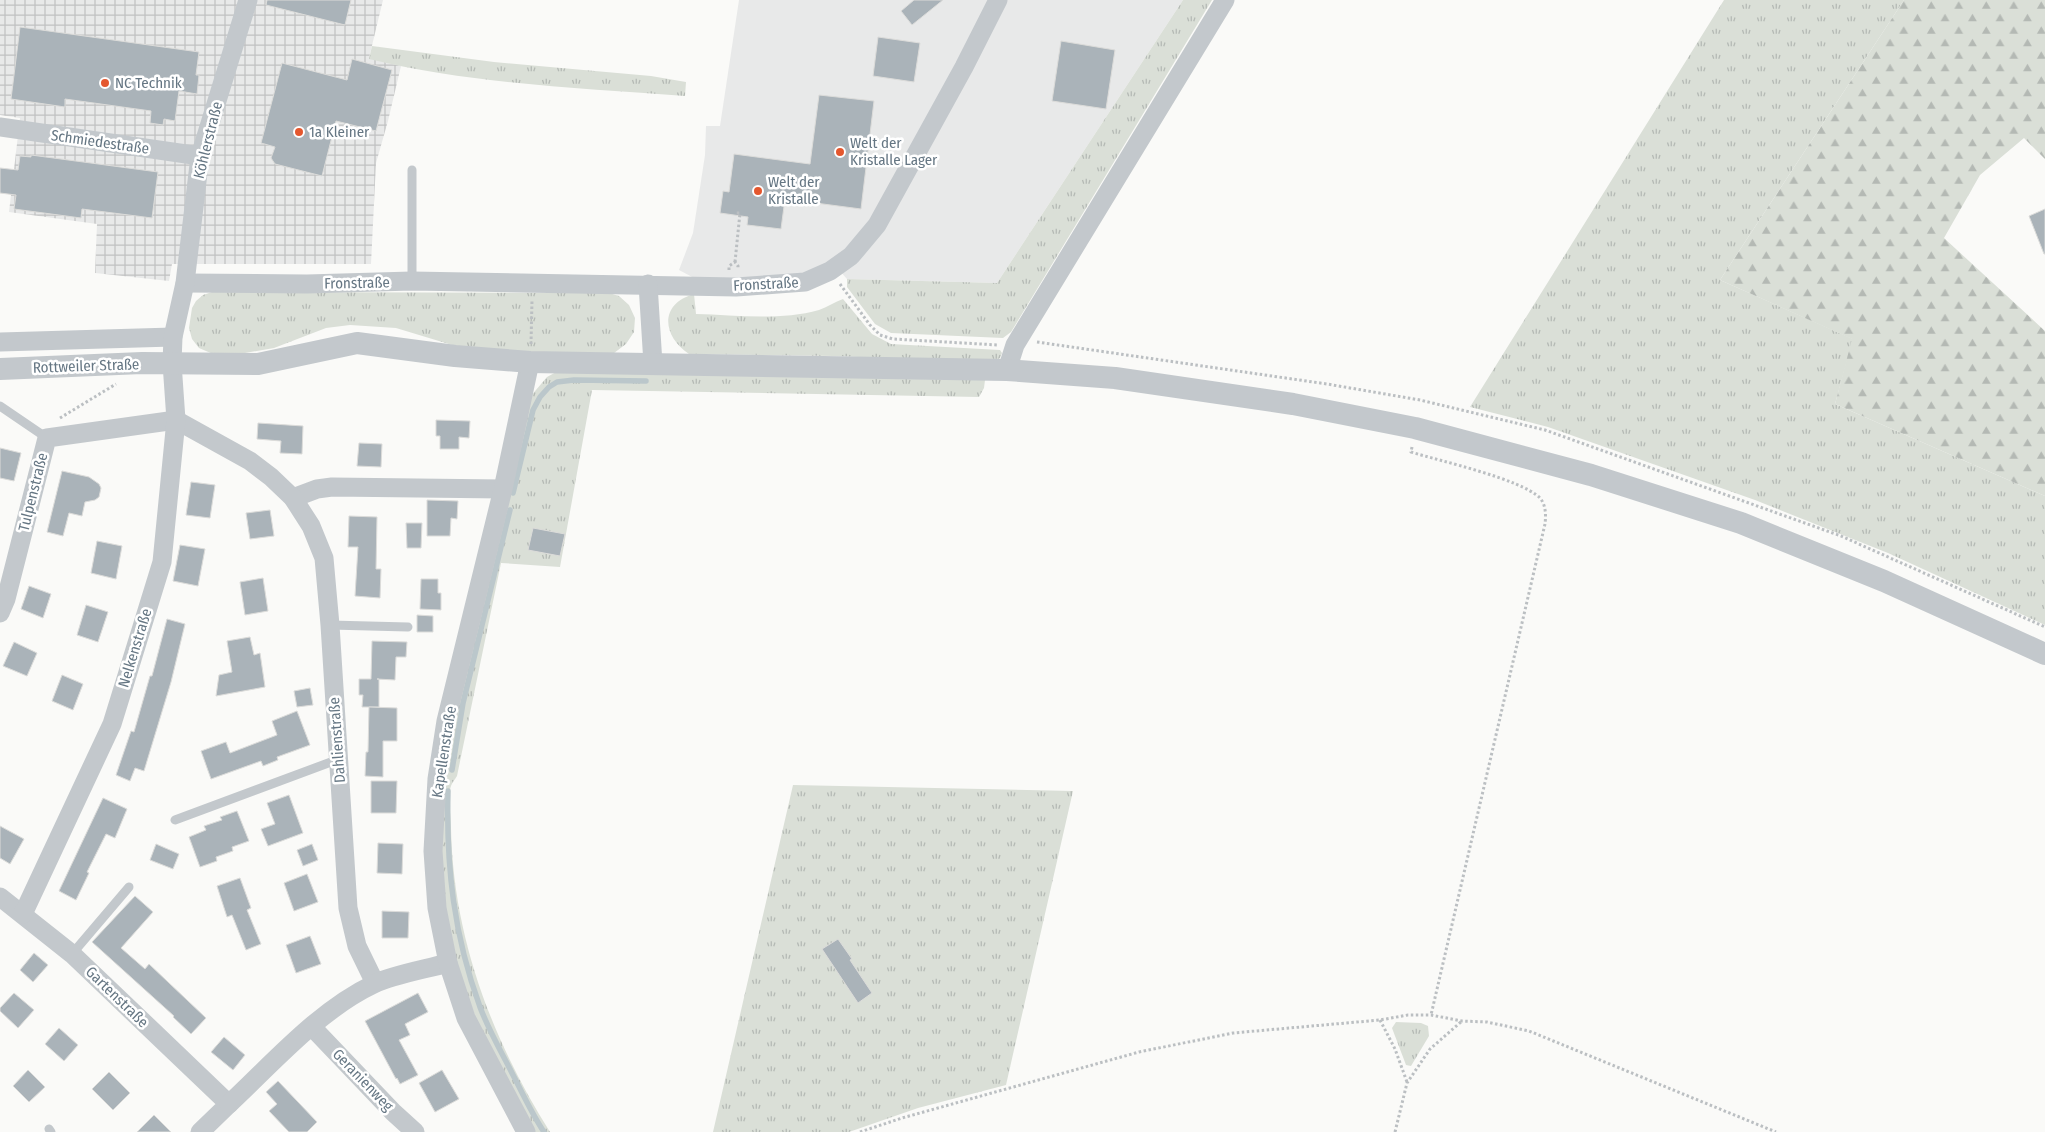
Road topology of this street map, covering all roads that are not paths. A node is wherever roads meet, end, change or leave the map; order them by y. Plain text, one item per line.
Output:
1 (248, 0) edge
2 (998, 0) edge
3 (1225, 0) edge
4 (0, 127) edge
5 (200, 156) junction
6 (412, 170) dead end
7 (412, 281) junction
8 (185, 283) junction
9 (648, 284) junction
10 (173, 337) junction
11 (0, 342) edge
12 (530, 362) junction
13 (172, 363) junction
14 (653, 364) junction
15 (0, 369) edge
16 (1007, 370) junction
17 (0, 406) edge
18 (176, 420) junction
19 (47, 438) junction
20 (503, 489) junction
21 (293, 498) junction
22 (0, 613) edge
23 (330, 625) junction
24 (408, 627) dead end
25 (2045, 654) edge
26 (338, 760) junction
27 (175, 820) dead end
28 (129, 887) dead end
29 (0, 897) edge
30 (23, 914) junction
31 (72, 954) junction
32 (448, 963) junction
33 (375, 983) junction
34 (312, 1027) junction
35 (229, 1104) junction
36 (200, 1132) edge
37 (415, 1132) edge
38 (526, 1132) edge

1 - 5 street, Köhlerstraße
2 - 9 street, Fronstraße
3 - 16 street
4 - 5 street, Schmiedestraße
5 - 8 street, Köhlerstraße
6 - 7 lane
7 - 8 street, Fronstraße
7 - 9 street, Fronstraße
8 - 10 street
9 - 14 street
10 - 11 street
10 - 13 street
12 - 13 street, Rottweiler Straße
12 - 14 street, Rottweiler Straße
12 - 20 street, Kapellenstraße
13 - 15 street, Rottweiler Straße
13 - 18 street, Nelkenstraße
14 - 16 street, Rottweiler Straße
16 - 25 street, Rottweiler Straße
17 - 19 lane
18 - 19 street, Tulpenstraße
18 - 21 street, Dahlienstraße
18 - 30 street, Nelkenstraße
19 - 22 street, Tulpenstraße
20 - 21 street
20 - 32 street, Kapellenstraße
21 - 23 street, Dahlienstraße
23 - 24 lane
23 - 26 street, Dahlienstraße
26 - 27 lane
26 - 33 street, Dahlienstraße
28 - 31 lane
29 - 30 street, Gartenstraße
30 - 31 street, Gartenstraße
31 - 35 street, Gartenstraße
32 - 33 street
32 - 38 street, Kapellenstraße
33 - 34 street
34 - 35 street
34 - 37 street, Geranienweg
35 - 36 street

